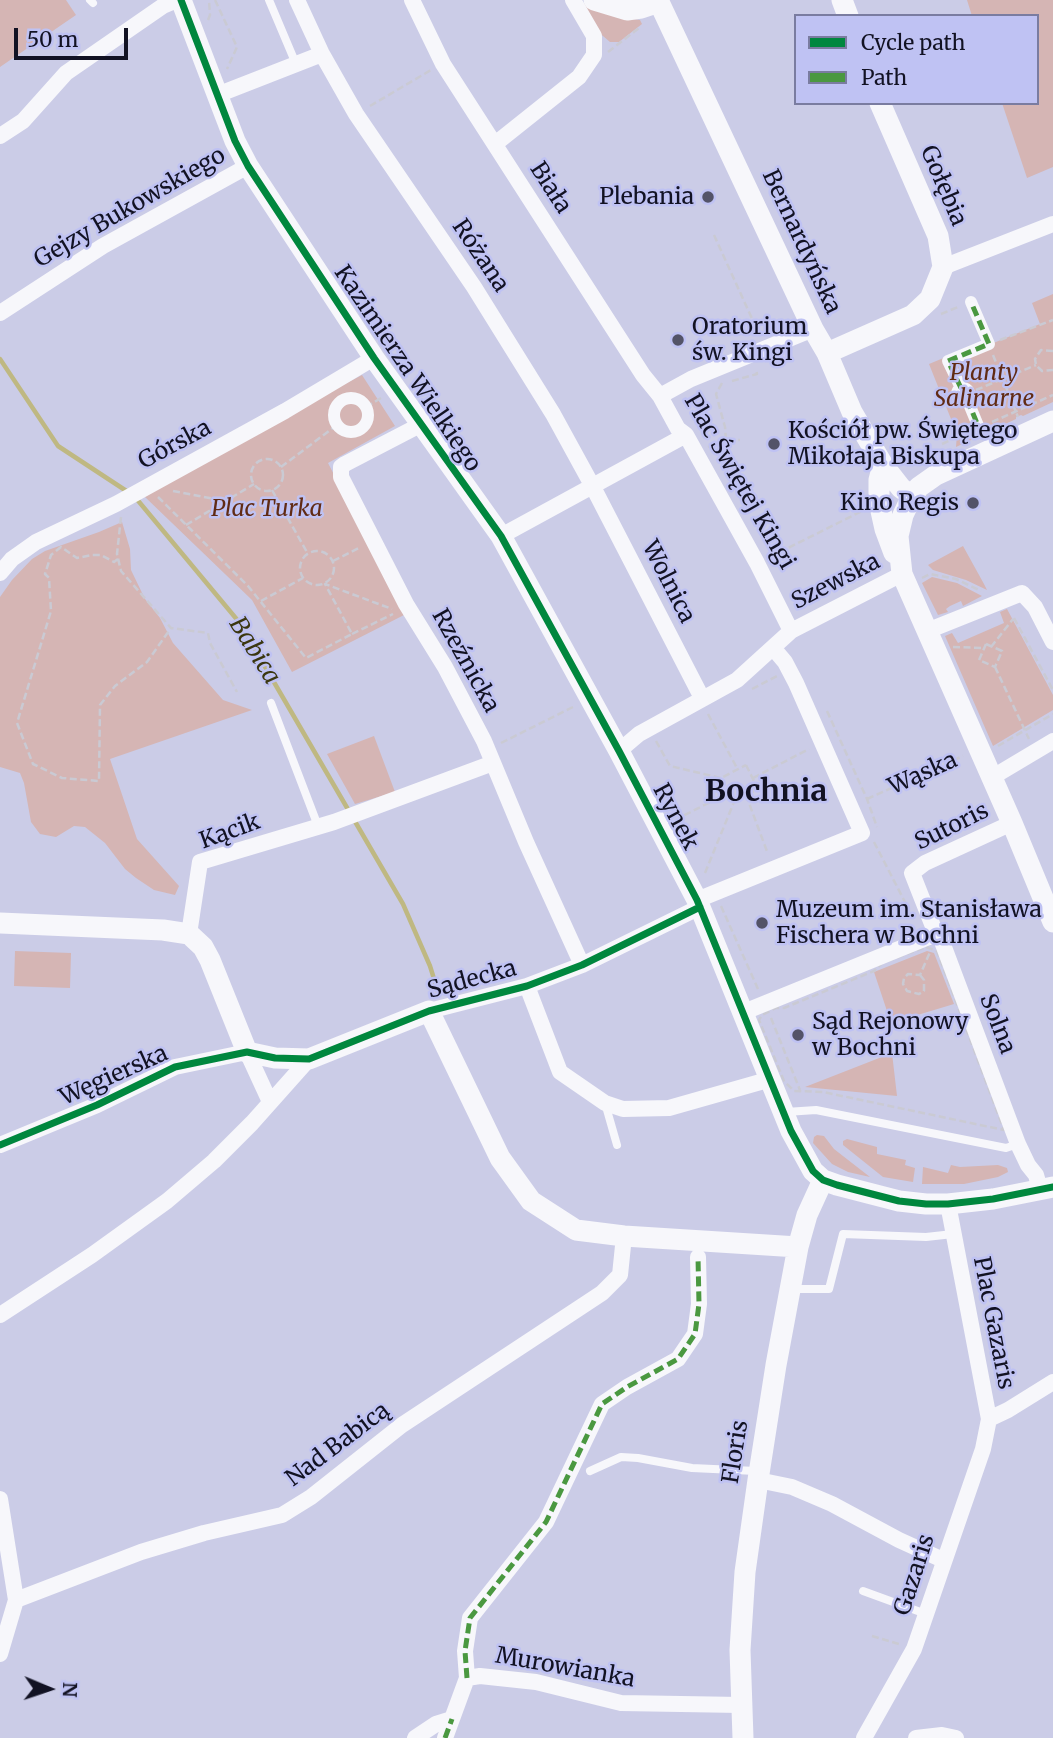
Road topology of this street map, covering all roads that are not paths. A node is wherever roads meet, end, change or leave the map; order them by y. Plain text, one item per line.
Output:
1 (179, 0) edge
2 (269, 0) edge
3 (297, 0) edge
4 (412, 0) edge
5 (573, 0) edge
6 (594, 0) edge
7 (658, 1) edge
8 (322, 54) junction
9 (296, 64) junction
10 (221, 85) junction
11 (881, 105) edge
12 (0, 136) edge
13 (495, 144) junction
14 (248, 166) junction
15 (1053, 224) edge
16 (943, 267) junction
17 (971, 302) road end
18 (0, 313) edge
19 (813, 328) junction
20 (827, 352) junction
21 (374, 358) junction
22 (660, 396) junction
23 (1053, 421) edge
24 (422, 424) junction
25 (337, 425) joint
26 (979, 428) road end
27 (685, 435) junction
28 (883, 465) junction
29 (593, 487) junction
30 (912, 496) junction
31 (501, 536) junction
32 (0, 573) edge
33 (903, 576) junction
34 (791, 631) junction
35 (928, 634) junction
36 (1053, 642) edge
37 (774, 649) junction
38 (271, 704) dead end
39 (704, 706) junction
40 (1053, 741) edge
41 (619, 751) junction
42 (493, 763) junction
43 (991, 778) junction
44 (1012, 823) junction
45 (317, 827) junction
46 (912, 873) joint
47 (705, 901) junction
48 (1053, 922) edge
49 (0, 923) edge
50 (190, 934) junction
51 (934, 941) junction
52 (582, 965) junction
53 (527, 986) junction
54 (429, 1011) junction
55 (744, 1012) junction
56 (247, 1052) junction
57 (309, 1059) junction
58 (771, 1079) junction
59 (271, 1101) junction
60 (605, 1103) junction
61 (783, 1112) junction
62 (1018, 1144) junction
63 (0, 1145) edge
64 (617, 1145) dead end
65 (822, 1180) junction
66 (1046, 1188) edge
67 (948, 1204) junction
68 (953, 1234) junction
69 (624, 1236) junction
70 (798, 1247) junction
71 (698, 1257) dead end
72 (789, 1289) junction
73 (0, 1315) edge
74 (1053, 1382) edge
75 (989, 1419) junction
76 (590, 1471) dead end
77 (759, 1475) junction
78 (0, 1499) edge
79 (943, 1560) junction
80 (863, 1591) dead end
81 (16, 1600) junction
82 (926, 1614) junction
83 (0, 1654) edge
84 (467, 1678) junction
85 (741, 1706) junction
86 (452, 1719) junction
87 (415, 1738) edge
88 (445, 1738) edge
89 (743, 1738) edge
90 (864, 1738) edge
91 (916, 1738) edge
92 (956, 1738) edge

1 - 10 street, Kazimierza Wielkiego
1 - 12 street
2 - 9 lane
3 - 8 street, Różana
4 - 13 street, Biała
5 - 13 street
6 - 7 street
7 - 19 street, Bernardyńska
8 - 9 street
8 - 29 street, Różana
9 - 10 street
10 - 14 street, Kazimierza Wielkiego
11 - 16 street, Gołębia
13 - 22 street, Biała
14 - 18 street, Gejzy Bukowskiego
14 - 21 street, Kazimierza Wielkiego
15 - 16 street
16 - 20 street
17 - 26 street
19 - 20 street, Bernardyńska
19 - 22 street, Plac Świętej Kingi
20 - 28 street, Bernardyńska
21 - 24 street, Kazimierza Wielkiego
21 - 32 street, Górska
22 - 27 street, Plac Świętej Kingi
23 - 30 street
24 - 31 street, Kazimierza Wielkiego
24 - 42 street, Rzeźnicka
25 - 25 street
27 - 29 street
27 - 34 street, Plac Świętej Kingi
28 - 30 street, Bernardyńska
28 - 33 street
29 - 31 street
29 - 39 street, Wolnica
30 - 33 street
31 - 41 street, Kazimierza Wielkiego
33 - 34 street, Szewska
33 - 35 street
34 - 37 street
35 - 36 street
35 - 43 street
37 - 39 street
37 - 47 street
38 - 45 lane
39 - 41 street
40 - 43 street
41 - 47 street, Rynek
42 - 45 street, Kącik
42 - 52 street, Rzeźnicka
43 - 44 street
44 - 46 street, Sutoris
44 - 48 street
45 - 50 street, Kącik
46 - 51 street, Solna
47 - 52 street, Sądecka
47 - 55 street, Rynek
49 - 50 street
50 - 56 street
51 - 55 street
51 - 62 street, Solna
52 - 53 street, Sądecka
53 - 54 street, Sądecka
53 - 60 street
54 - 57 street, Sądecka
54 - 69 street
55 - 58 street, Rynek
56 - 57 street, Sądecka
56 - 59 street
56 - 63 street, Węgierska
57 - 59 street, Sądecka
58 - 60 street
58 - 61 street, Rynek
59 - 73 street, Sądecka
60 - 64 lane
61 - 62 lane
61 - 65 street, Rynek
62 - 66 street, Solna
65 - 67 street
65 - 70 street, Floris
66 - 67 street
67 - 68 street, Plac Gazaris
68 - 72 lane
68 - 75 street, Plac Gazaris
69 - 70 street
69 - 81 street, Nad Babicą
70 - 72 street, Floris
71 - 84 street
72 - 77 street, Floris
74 - 75 street, Plac Gazaris
75 - 79 street, Gazaris
76 - 77 lane
77 - 79 street
77 - 85 street, Floris
78 - 81 street
79 - 82 street, Gazaris
80 - 82 lane
81 - 83 street
82 - 90 street, Gazaris
84 - 85 street, Murowianka
84 - 86 street, Murowianka
85 - 89 street, Floris
86 - 87 street
86 - 88 street, Murowianka
91 - 92 street

